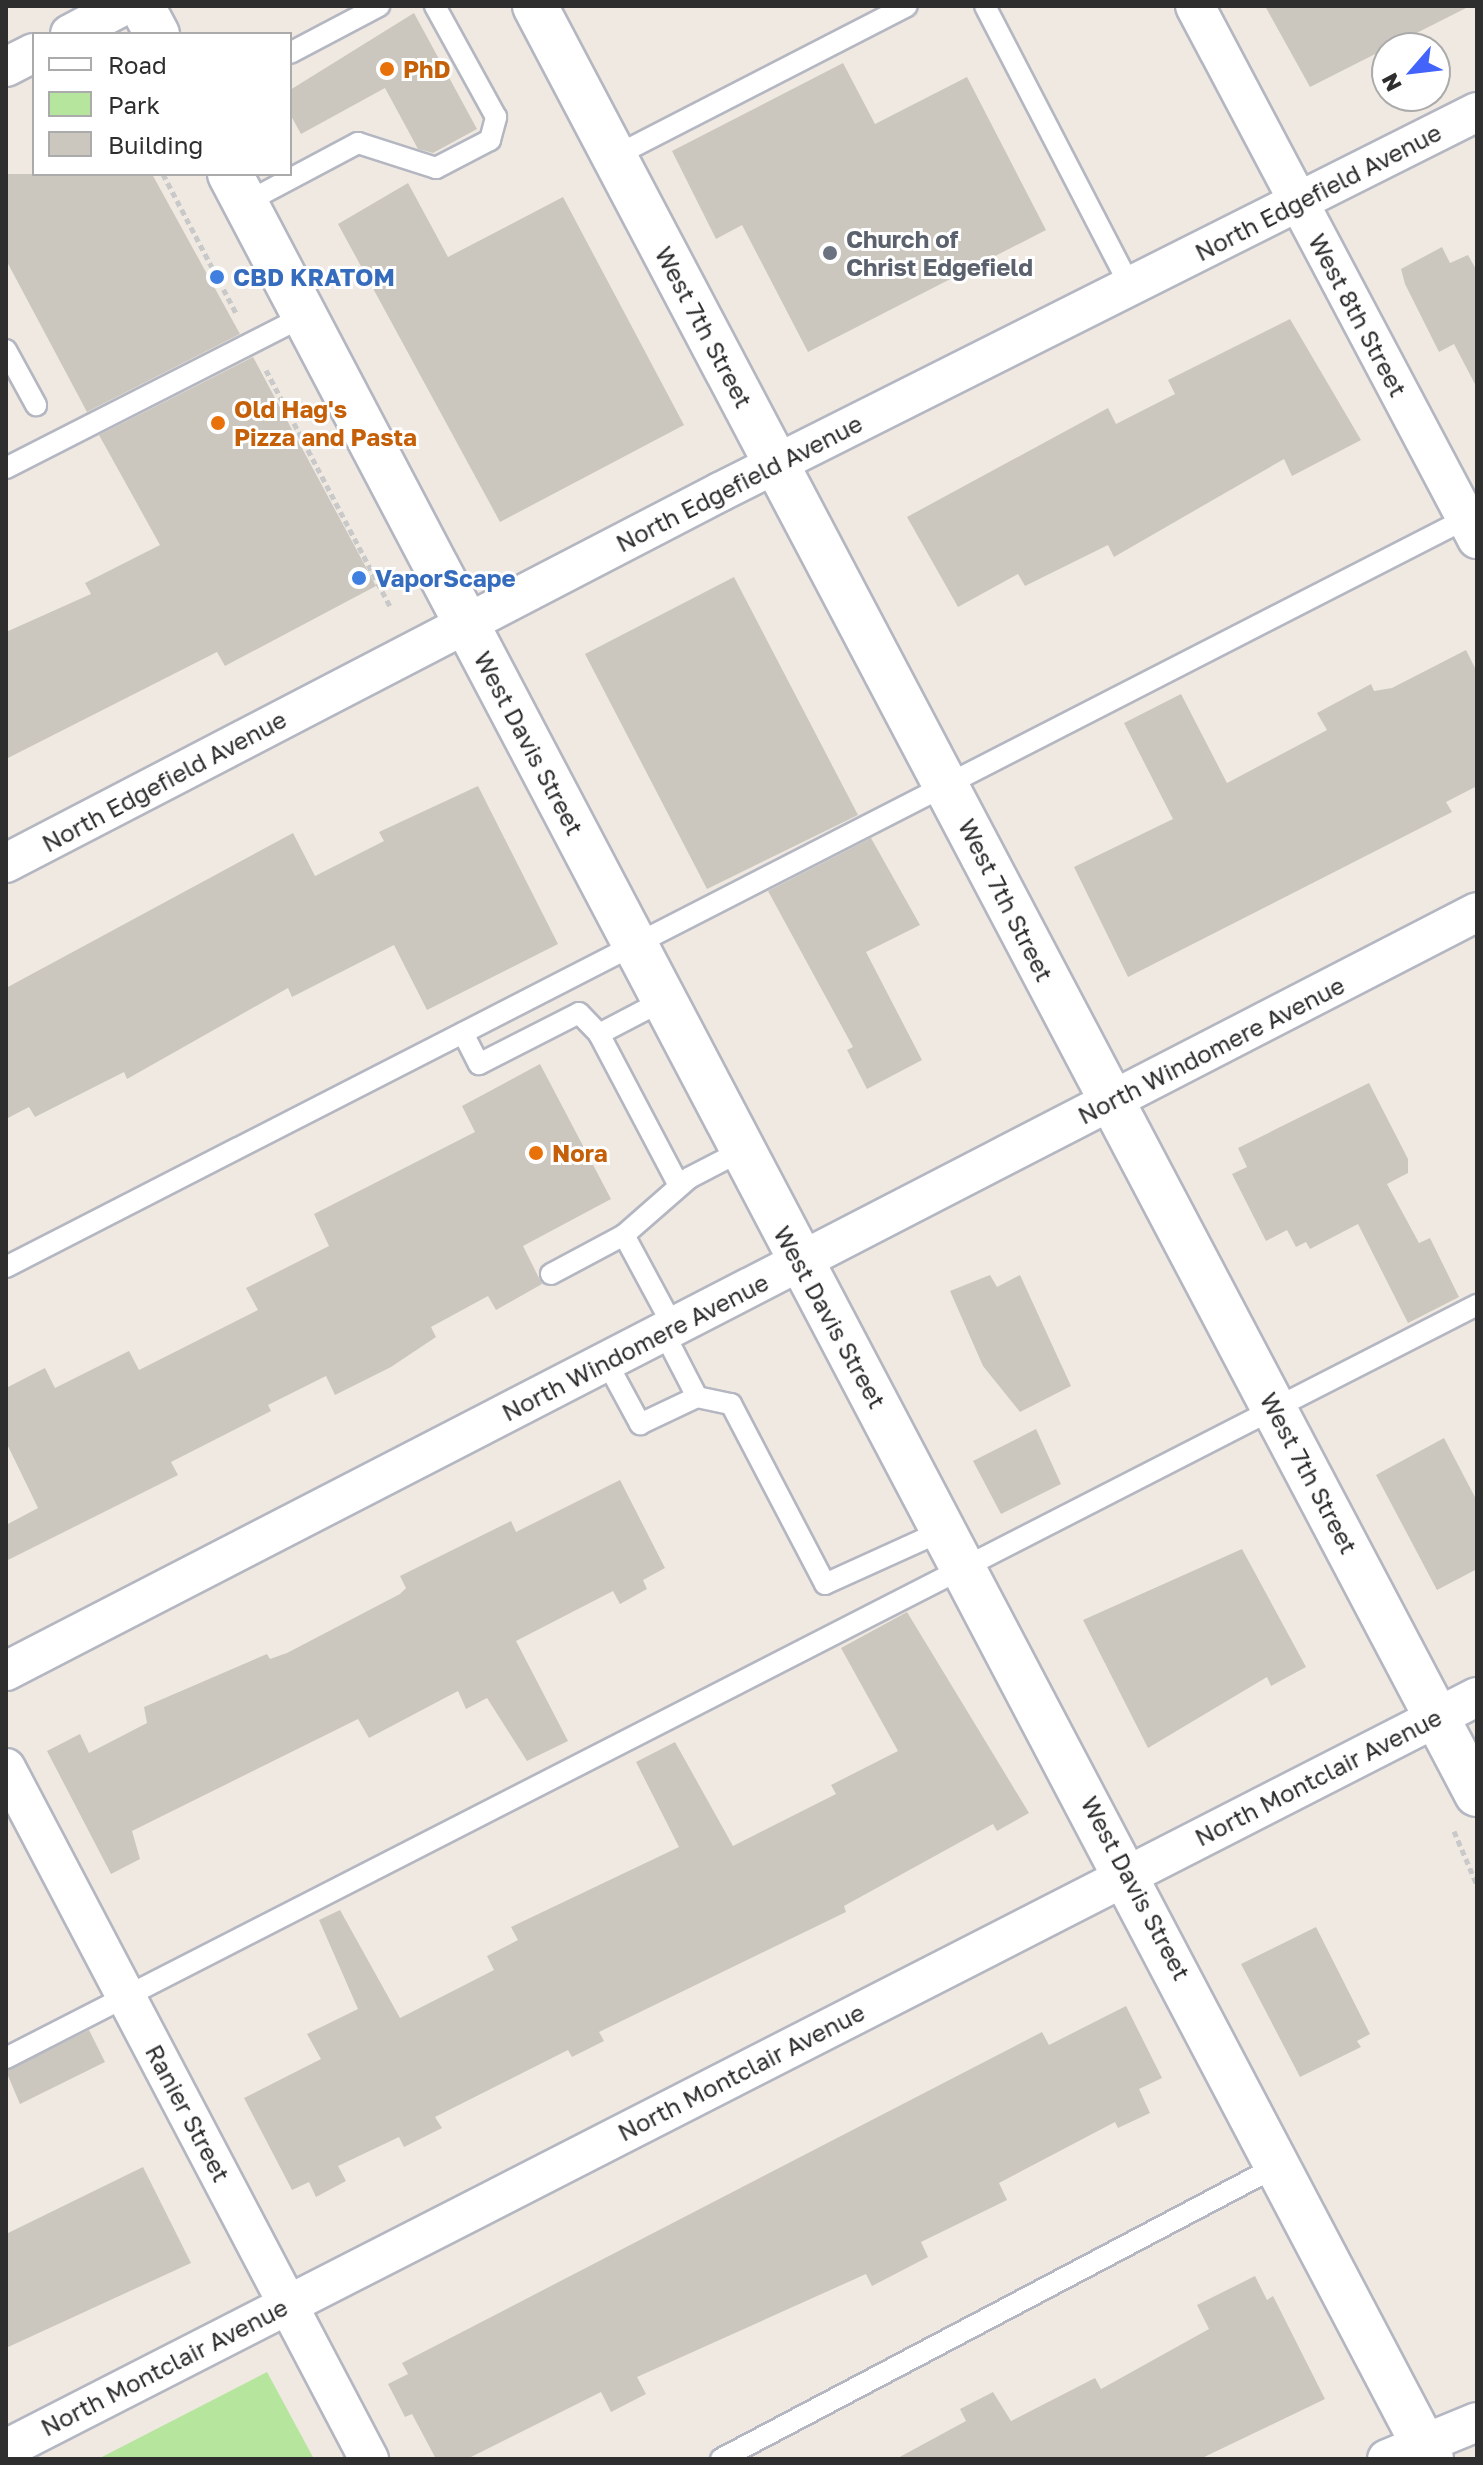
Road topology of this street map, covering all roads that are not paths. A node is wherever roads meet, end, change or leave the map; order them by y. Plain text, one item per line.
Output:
1 (123, 6) edge
2 (142, 6) edge
3 (379, 6) edge
4 (435, 6) edge
5 (535, 6) edge
6 (907, 6) edge
7 (985, 6) edge
8 (1195, 6) edge
9 (74, 32) edge
10 (156, 32) edge
11 (292, 52) edge
12 (32, 54) edge
13 (6, 67) edge
14 (1477, 112) edge
15 (615, 156) junction
16 (292, 168) edge
17 (272, 176) edge
18 (238, 189) edge
19 (1298, 202) junction
20 (1130, 286) junction
21 (304, 316) junction
22 (6, 350) edge
23 (36, 405) dead end
24 (776, 463) junction
25 (6, 468) edge
26 (1473, 524) edge
27 (465, 623) junction
28 (946, 785) junction
29 (6, 863) edge
30 (1477, 912) edge
31 (634, 946) junction
32 (662, 1001) junction
33 (463, 1033) junction
34 (599, 1034) junction
35 (1110, 1101) junction
36 (741, 1151) junction
37 (679, 1186) junction
38 (624, 1235) junction
39 (800, 1264) junction
40 (6, 1267) edge
41 (551, 1274) dead end
42 (1477, 1305) edge
43 (668, 1329) junction
44 (606, 1361) junction
45 (697, 1397) junction
46 (1274, 1407) junction
47 (956, 1547) junction
48 (6, 1671) edge
49 (1477, 1697) edge
50 (1438, 1716) junction
51 (6, 1768) edge
52 (1477, 1794) edge
53 (1128, 1873) junction
54 (127, 1998) junction
55 (6, 2058) edge
56 (1279, 2165) junction
57 (288, 2303) junction
58 (1477, 2422) edge
59 (6, 2449) edge
60 (1413, 2453) edge
61 (369, 2459) edge
62 (721, 2459) edge

1 - 9 street
2 - 10 main road
3 - 11 lane
4 - 16 lane
5 - 15 main road, West 7th Street
6 - 15 lane
7 - 20 lane
8 - 19 street, West 8th Street
12 - 13 street
14 - 19 street, North Edgefield Avenue
15 - 24 main road, West 7th Street
17 - 18 lane
18 - 21 main road, West Davis Street
19 - 20 street, North Edgefield Avenue
19 - 26 street, West 8th Street
20 - 24 street, North Edgefield Avenue
21 - 25 lane
21 - 27 main road, West Davis Street
22 - 23 lane
24 - 27 street, North Edgefield Avenue
24 - 28 main road, West 7th Street
26 - 28 lane
27 - 29 street, North Edgefield Avenue
27 - 31 main road, West Davis Street
28 - 31 lane
28 - 35 main road, West 7th Street
30 - 35 street, North Windomere Avenue
31 - 32 main road, West Davis Street
31 - 33 lane
32 - 34 lane
32 - 36 main road, West Davis Street
33 - 34 lane
33 - 40 lane
34 - 37 lane
35 - 39 street, North Windomere Avenue
35 - 46 main road, West 7th Street
36 - 37 lane
36 - 39 main road, West Davis Street
37 - 38 lane
38 - 41 lane
38 - 43 lane
39 - 43 street, North Windomere Avenue
39 - 47 main road, West Davis Street
42 - 46 lane
43 - 44 street, North Windomere Avenue
43 - 45 lane
44 - 45 lane
44 - 48 street, North Windomere Avenue
45 - 47 lane
46 - 47 lane
46 - 50 main road, West 7th Street
47 - 53 main road, West Davis Street
47 - 54 lane
49 - 50 street, North Montclair Avenue
50 - 52 main road, West 7th Street
50 - 53 street, North Montclair Avenue
51 - 54 street, Ranier Street
53 - 56 main road, West Davis Street
53 - 57 street, North Montclair Avenue
54 - 55 lane
54 - 57 street, Ranier Street
56 - 60 main road, West Davis Street
56 - 62 lane
57 - 59 street, North Montclair Avenue
57 - 61 street, Ranier Street
58 - 60 street

